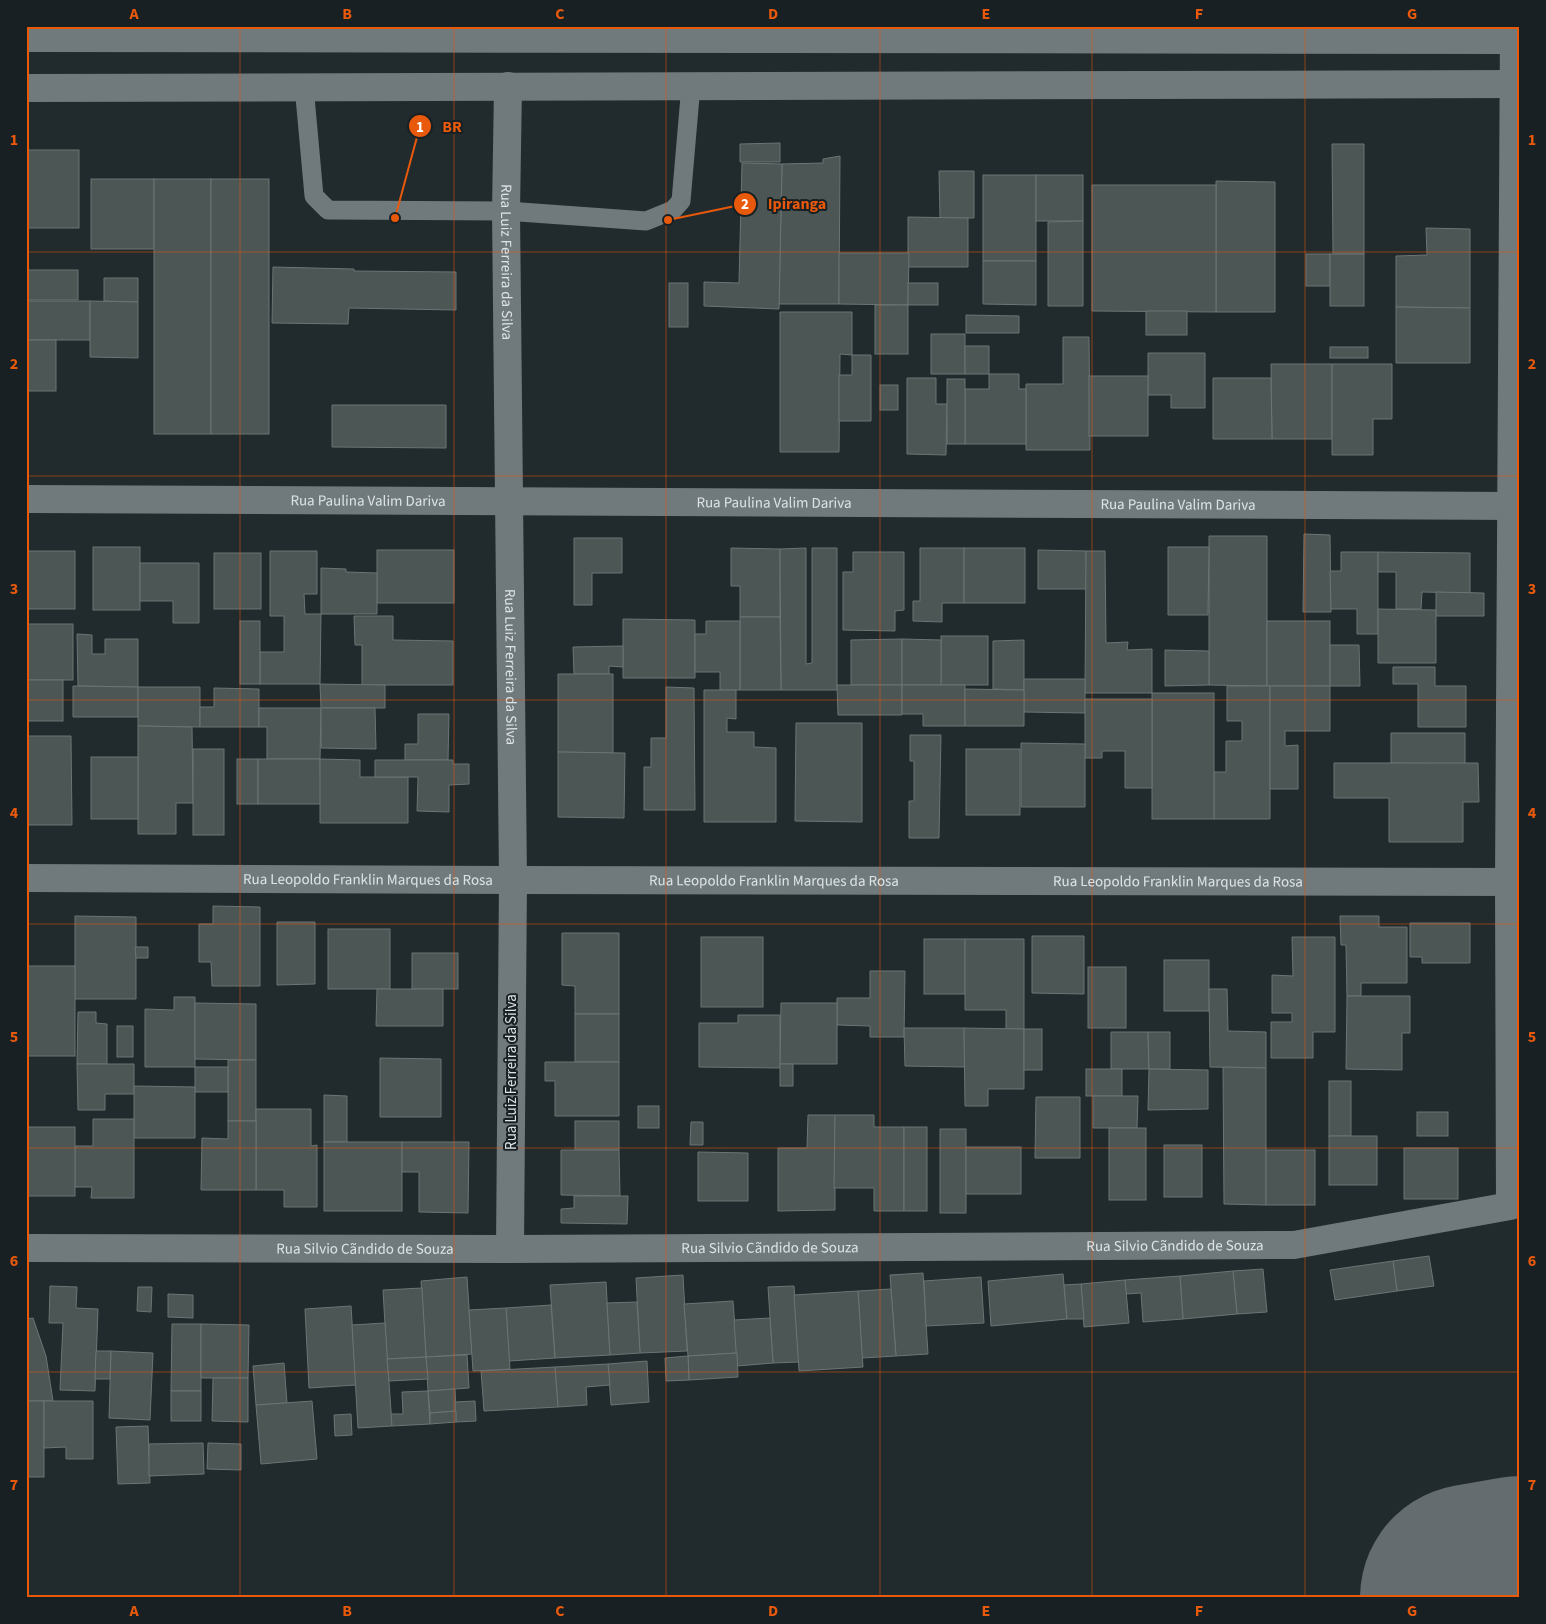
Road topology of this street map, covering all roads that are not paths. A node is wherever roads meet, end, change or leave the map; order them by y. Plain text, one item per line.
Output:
1 (509, 32) edge
2 (1516, 35) edge
3 (26, 38) edge
4 (1517, 84) edge
5 (691, 85) junction
6 (304, 86) junction
7 (508, 86) junction
8 (26, 88) edge
9 (506, 211) junction
10 (26, 499) edge
11 (508, 501) junction
12 (1515, 506) edge
13 (26, 878) edge
14 (512, 880) junction
15 (1514, 882) edge
16 (26, 1248) edge
17 (510, 1249) junction

1 - 2 street
1 - 3 street
2 - 4 street
4 - 5 street
4 - 12 street
5 - 7 street
5 - 9 lane
6 - 7 street
6 - 8 street
6 - 9 lane
7 - 9 street, Rua Luiz Ferreira da Silva
9 - 11 street, Rua Luiz Ferreira da Silva
10 - 11 street, Rua Paulina Valim Dariva
11 - 12 street, Rua Paulina Valim Dariva
11 - 14 street, Rua Luiz Ferreira da Silva
12 - 15 street
13 - 14 street, Rua Leopoldo Franklin Marques da Rosa
14 - 15 street, Rua Leopoldo Franklin Marques da Rosa
14 - 17 street, Rua Luiz Ferreira da Silva
15 - 17 street, Rua Silvio Cãndido de Souza
16 - 17 street, Rua Silvio Cãndido de Souza

